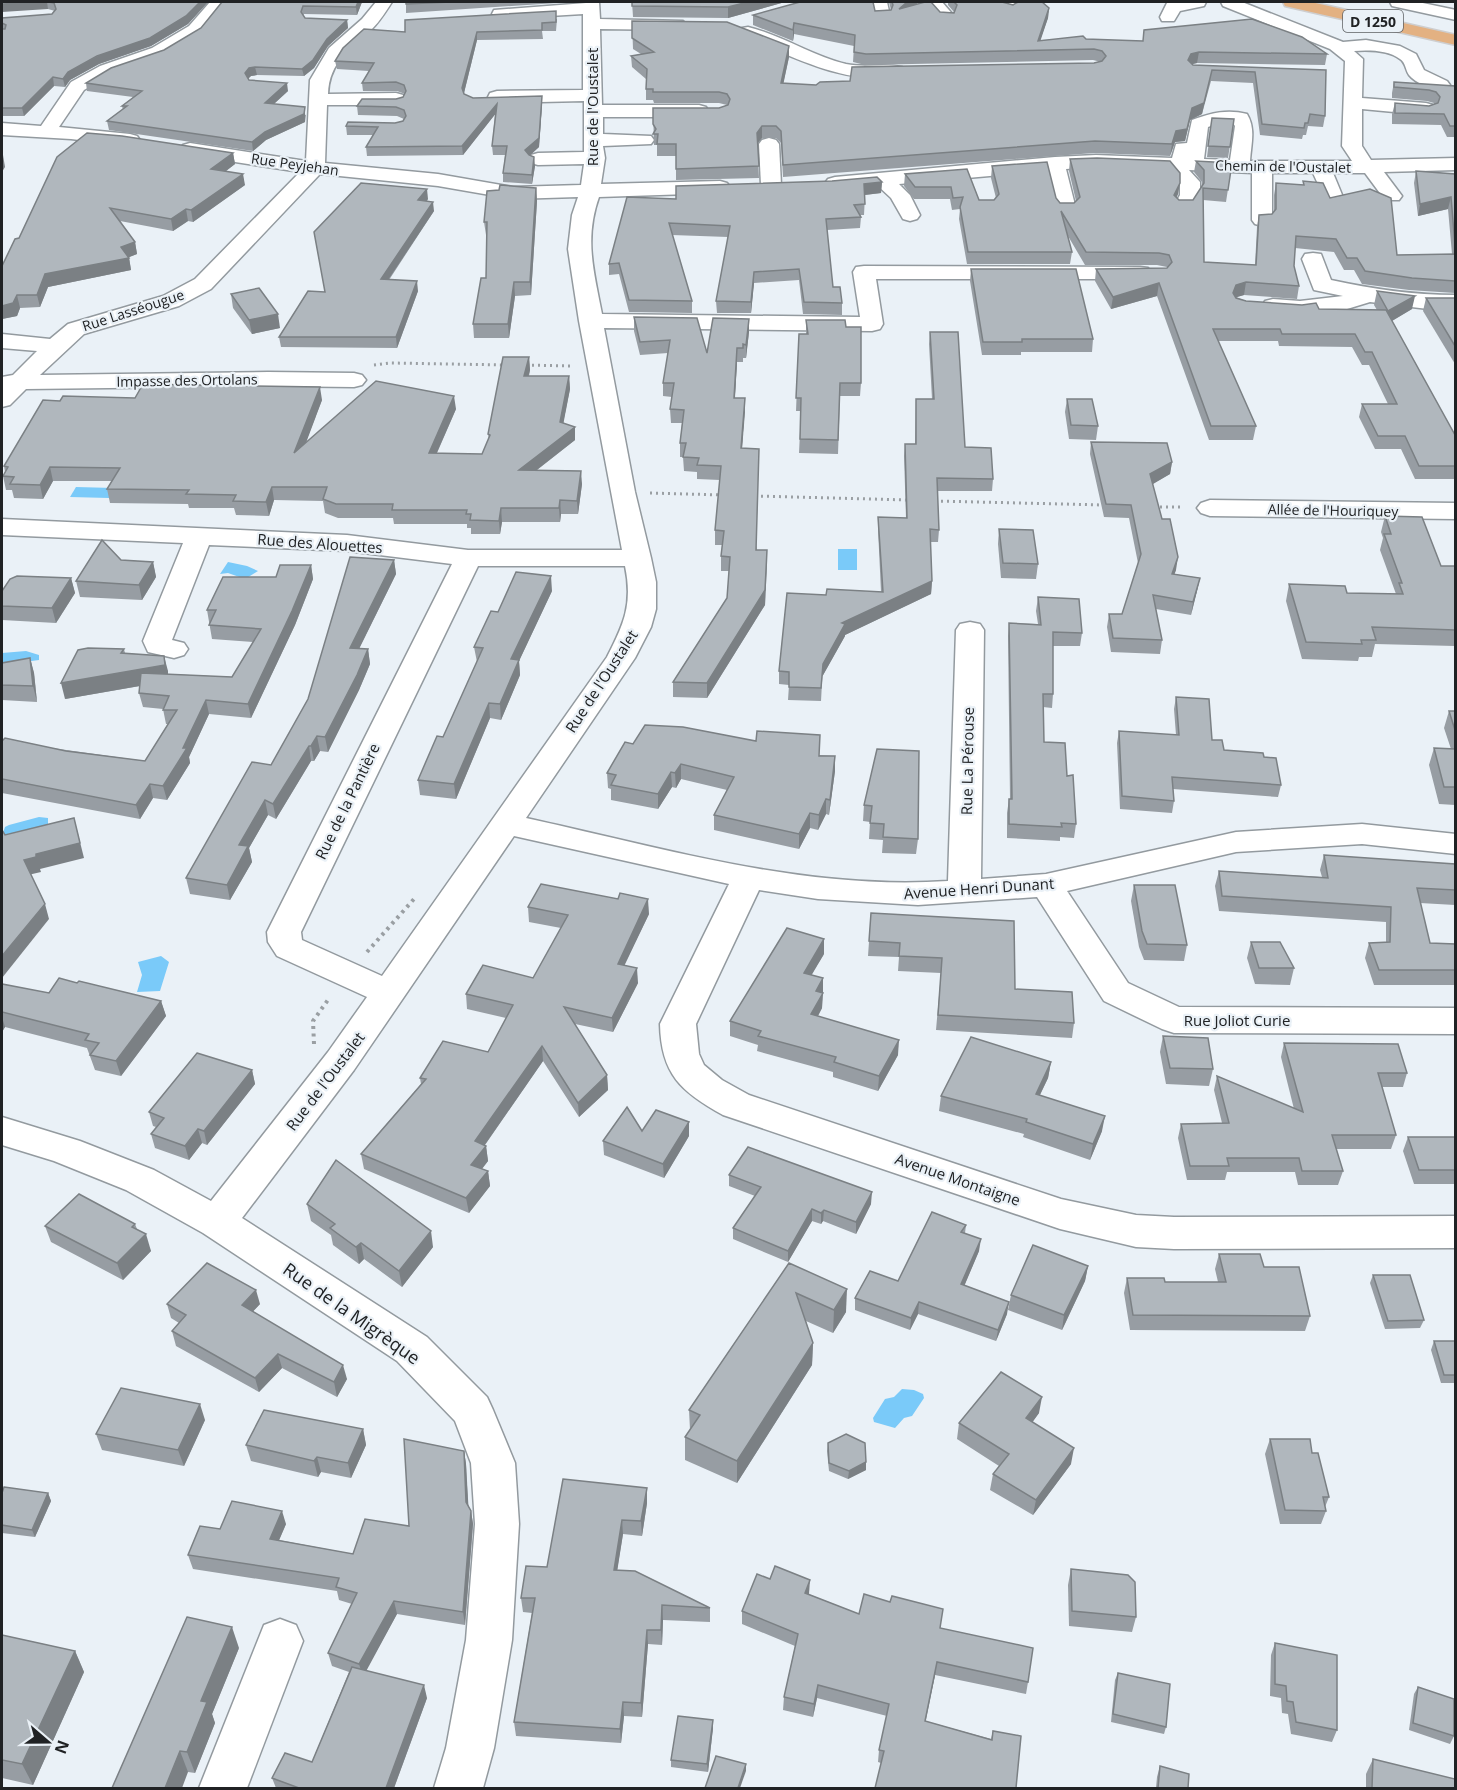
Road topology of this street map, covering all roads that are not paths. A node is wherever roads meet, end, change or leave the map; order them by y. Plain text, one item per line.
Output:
1 (218, 2) edge
2 (384, 2) edge
3 (933, 2) edge
4 (994, 2) edge
5 (1198, 2) edge
6 (1230, 2) edge
7 (1291, 2) edge
8 (1398, 2) edge
9 (1011, 4) edge
10 (591, 11) edge
11 (484, 15) edge
12 (1455, 15) edge
13 (762, 16) edge
14 (1168, 17) dead end
15 (947, 18) edge
16 (391, 21) dead end
17 (356, 25) junction
18 (696, 25) edge
19 (1455, 40) edge
20 (1341, 48) junction
21 (874, 67) junction
22 (840, 68) junction
23 (916, 71) edge
24 (1333, 73) dead end
25 (1355, 74) junction
26 (816, 81) dead end
27 (298, 84) dead end
28 (1442, 85) edge
29 (873, 91) edge
30 (318, 92) junction
31 (364, 94) edge
32 (474, 98) edge
33 (396, 99) edge
34 (594, 103) junction
35 (1354, 103) junction
36 (1426, 109) edge
37 (719, 111) edge
38 (318, 121) junction
39 (340, 122) dead end
40 (1187, 125) edge
41 (2, 129) edge
42 (47, 131) junction
43 (644, 140) dead end
44 (149, 142) edge
45 (769, 144) dead end
46 (172, 146) edge
47 (594, 149) junction
48 (538, 159) dead end
49 (1055, 163) junction
50 (1186, 164) junction
51 (1455, 164) edge
52 (1369, 166) junction
53 (1239, 167) junction
54 (315, 168) junction
55 (1262, 168) junction
56 (1321, 168) junction
57 (881, 179) junction
58 (791, 184) edge
59 (819, 184) edge
60 (771, 185) junction
61 (590, 192) junction
62 (1392, 196) edge
63 (1335, 202) edge
64 (1184, 206) edge
65 (1066, 209) edge
66 (910, 215) dead end
67 (1262, 220) edge
68 (1312, 260) dead end
69 (1109, 273) edge
70 (1157, 273) edge
71 (1073, 274) junction
72 (1369, 295) junction
73 (1455, 302) edge
74 (1255, 304) edge
75 (590, 321) junction
76 (2, 341) edge
77 (56, 346) junction
78 (349, 380) road end
79 (10, 382) edge
80 (2, 400) edge
81 (1210, 508) road end
82 (1455, 511) edge
83 (2, 527) edge
84 (199, 537) junction
85 (468, 558) junction
86 (639, 558) junction
87 (970, 630) dead end
88 (174, 649) dead end
89 (505, 824) junction
90 (1455, 844) edge
91 (748, 878) junction
92 (1046, 885) junction
93 (963, 891) junction
94 (389, 993) junction
95 (1455, 1021) edge
96 (2, 1131) edge
97 (218, 1222) junction
98 (1455, 1232) edge
99 (280, 1641) dead end
100 (223, 1788) edge
101 (459, 1788) edge

1 - 42 street
2 - 17 street
3 - 15 street
4 - 9 street
5 - 14 street
6 - 20 street
7 - 19 main road, D 1250
8 - 12 street
10 - 11 street
10 - 18 street
10 - 34 street, Rue de l'Oustalet
13 - 22 street
16 - 17 street
17 - 30 street
20 - 25 street
20 - 28 street
21 - 22 street
21 - 23 street
21 - 29 street
22 - 26 street
24 - 25 street
25 - 35 street
27 - 30 street
30 - 31 street
30 - 33 street
30 - 38 street
32 - 34 street
34 - 37 street
34 - 47 street, Rue de l'Oustalet
35 - 36 street
35 - 52 street
38 - 39 street
38 - 54 street
40 - 50 street
41 - 42 street
42 - 44 street
43 - 47 street
45 - 60 street
46 - 54 street, Rue Peyjehan
47 - 48 street
47 - 61 street, Rue de l'Oustalet
49 - 50 street, Chemin de l'Oustalet
49 - 57 street, Chemin de l'Oustalet
49 - 65 street
50 - 53 street, Chemin de l'Oustalet
50 - 53 street
50 - 64 street
51 - 52 street, Chemin de l'Oustalet
52 - 56 street, Chemin de l'Oustalet
52 - 62 street
53 - 55 street, Chemin de l'Oustalet
54 - 61 street, Rue Peyjehan
54 - 77 street, Rue Lasséougue
55 - 56 street, Chemin de l'Oustalet
55 - 67 street
56 - 63 street
57 - 59 street, Chemin de l'Oustalet
57 - 66 street
58 - 60 street
60 - 61 street
61 - 75 street, Rue de l'Oustalet
68 - 72 street
69 - 71 street
70 - 71 street
71 - 75 street
72 - 73 street
72 - 74 street
75 - 86 street, Rue de l'Oustalet
76 - 77 street
77 - 79 street, Rue Lasséougue
78 - 79 street, Impasse des Ortolans
79 - 80 street, Rue Lasséougue
81 - 82 street, Allée de l'Houriquey
83 - 84 street, Rue des Alouettes
84 - 85 street, Rue des Alouettes
84 - 88 street
85 - 86 street, Rue des Alouettes
85 - 94 street, Rue de la Pantière
86 - 89 street, Rue de l'Oustalet
87 - 93 street, Rue La Pérouse
89 - 91 street, Avenue Henri Dunant
89 - 94 street, Rue de l'Oustalet
90 - 92 street, Avenue Henri Dunant
91 - 93 street, Avenue Henri Dunant
91 - 98 street, Avenue Montaigne
92 - 93 street, Avenue Henri Dunant
92 - 95 street, Rue Joliot Curie
94 - 97 street, Rue de l'Oustalet
96 - 97 street, Rue de la Migrèque
97 - 101 street, Rue de la Migrèque
99 - 100 street

